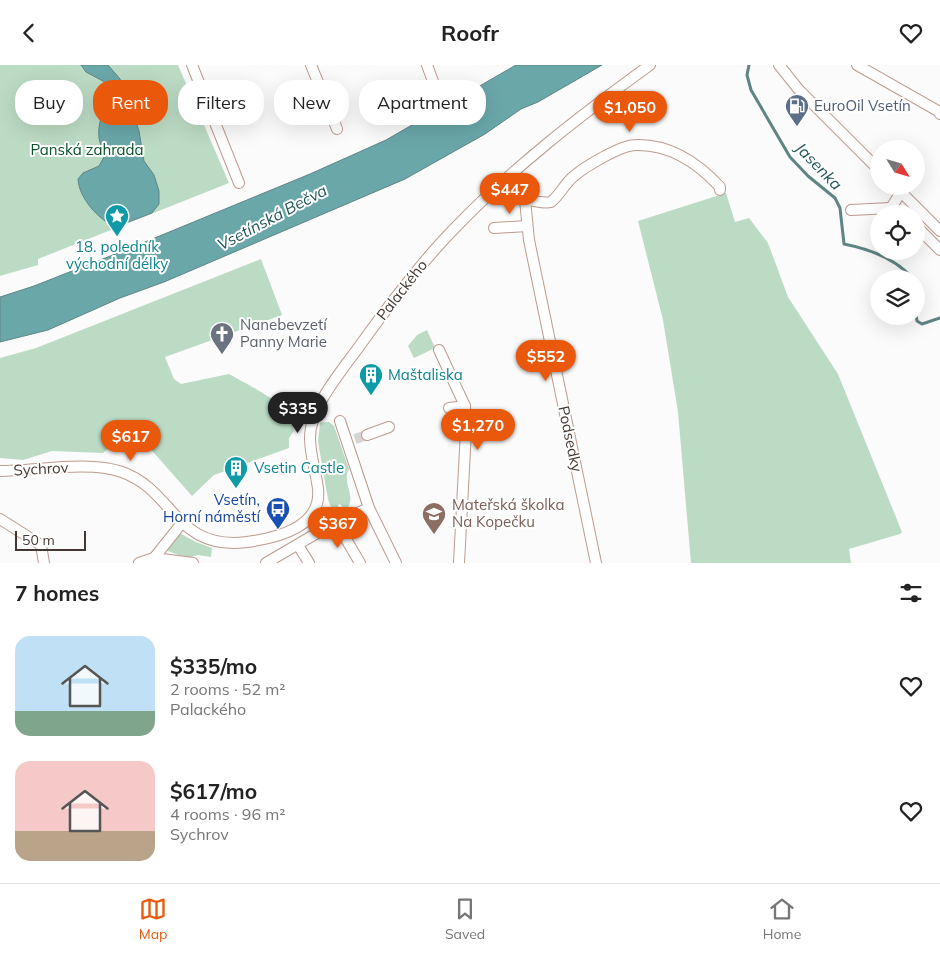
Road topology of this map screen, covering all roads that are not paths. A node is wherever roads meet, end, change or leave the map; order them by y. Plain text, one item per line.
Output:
1 (192, 65) edge
2 (311, 65) edge
3 (427, 65) edge
4 (650, 65) edge
5 (779, 65) edge
6 (857, 65) edge
7 (432, 80) edge
8 (939, 111) edge
9 (337, 129) dead end
10 (870, 161) edge
11 (511, 175) junction
12 (239, 183) dead end
13 (720, 190) dead end
14 (904, 195) edge
15 (525, 200) junction
16 (870, 209) edge
17 (852, 210) dead end
18 (527, 226) junction
19 (494, 228) dead end
20 (940, 231) edge
21 (925, 235) edge
22 (940, 250) edge
23 (438, 350) dead end
24 (464, 406) junction
25 (449, 408) dead end
26 (340, 421) dead end
27 (389, 427) dead end
28 (367, 435) tunnel mouth
29 (0, 471) edge
30 (369, 508) junction
31 (314, 512) junction
32 (0, 519) edge
33 (336, 522) junction
34 (182, 523) junction
35 (298, 545) junction
36 (154, 558) junction
37 (44, 563) edge
38 (139, 563) edge
39 (193, 563) edge
40 (266, 563) edge
41 (309, 563) edge
42 (360, 563) edge
43 (396, 563) edge
44 (459, 563) edge
45 (596, 563) edge

1 - 12 street
2 - 9 street
3 - 7 street
4 - 11 street, Palackého
5 - 10 street
6 - 8 street
11 - 15 street, Podsedky
11 - 31 street, Palackého
13 - 15 street
14 - 20 street
15 - 18 street, Podsedky
16 - 17 street
18 - 19 street
18 - 45 street, Podsedky
21 - 22 street
23 - 24 street
24 - 25 street
24 - 44 street
26 - 30 street
27 - 28 street
29 - 34 street, Sychrov
30 - 33 street
30 - 43 street
31 - 33 street
31 - 34 street, Sychrov
32 - 37 street
33 - 35 street
33 - 42 street
34 - 36 street
35 - 40 street
35 - 41 street
36 - 38 street
36 - 39 street

